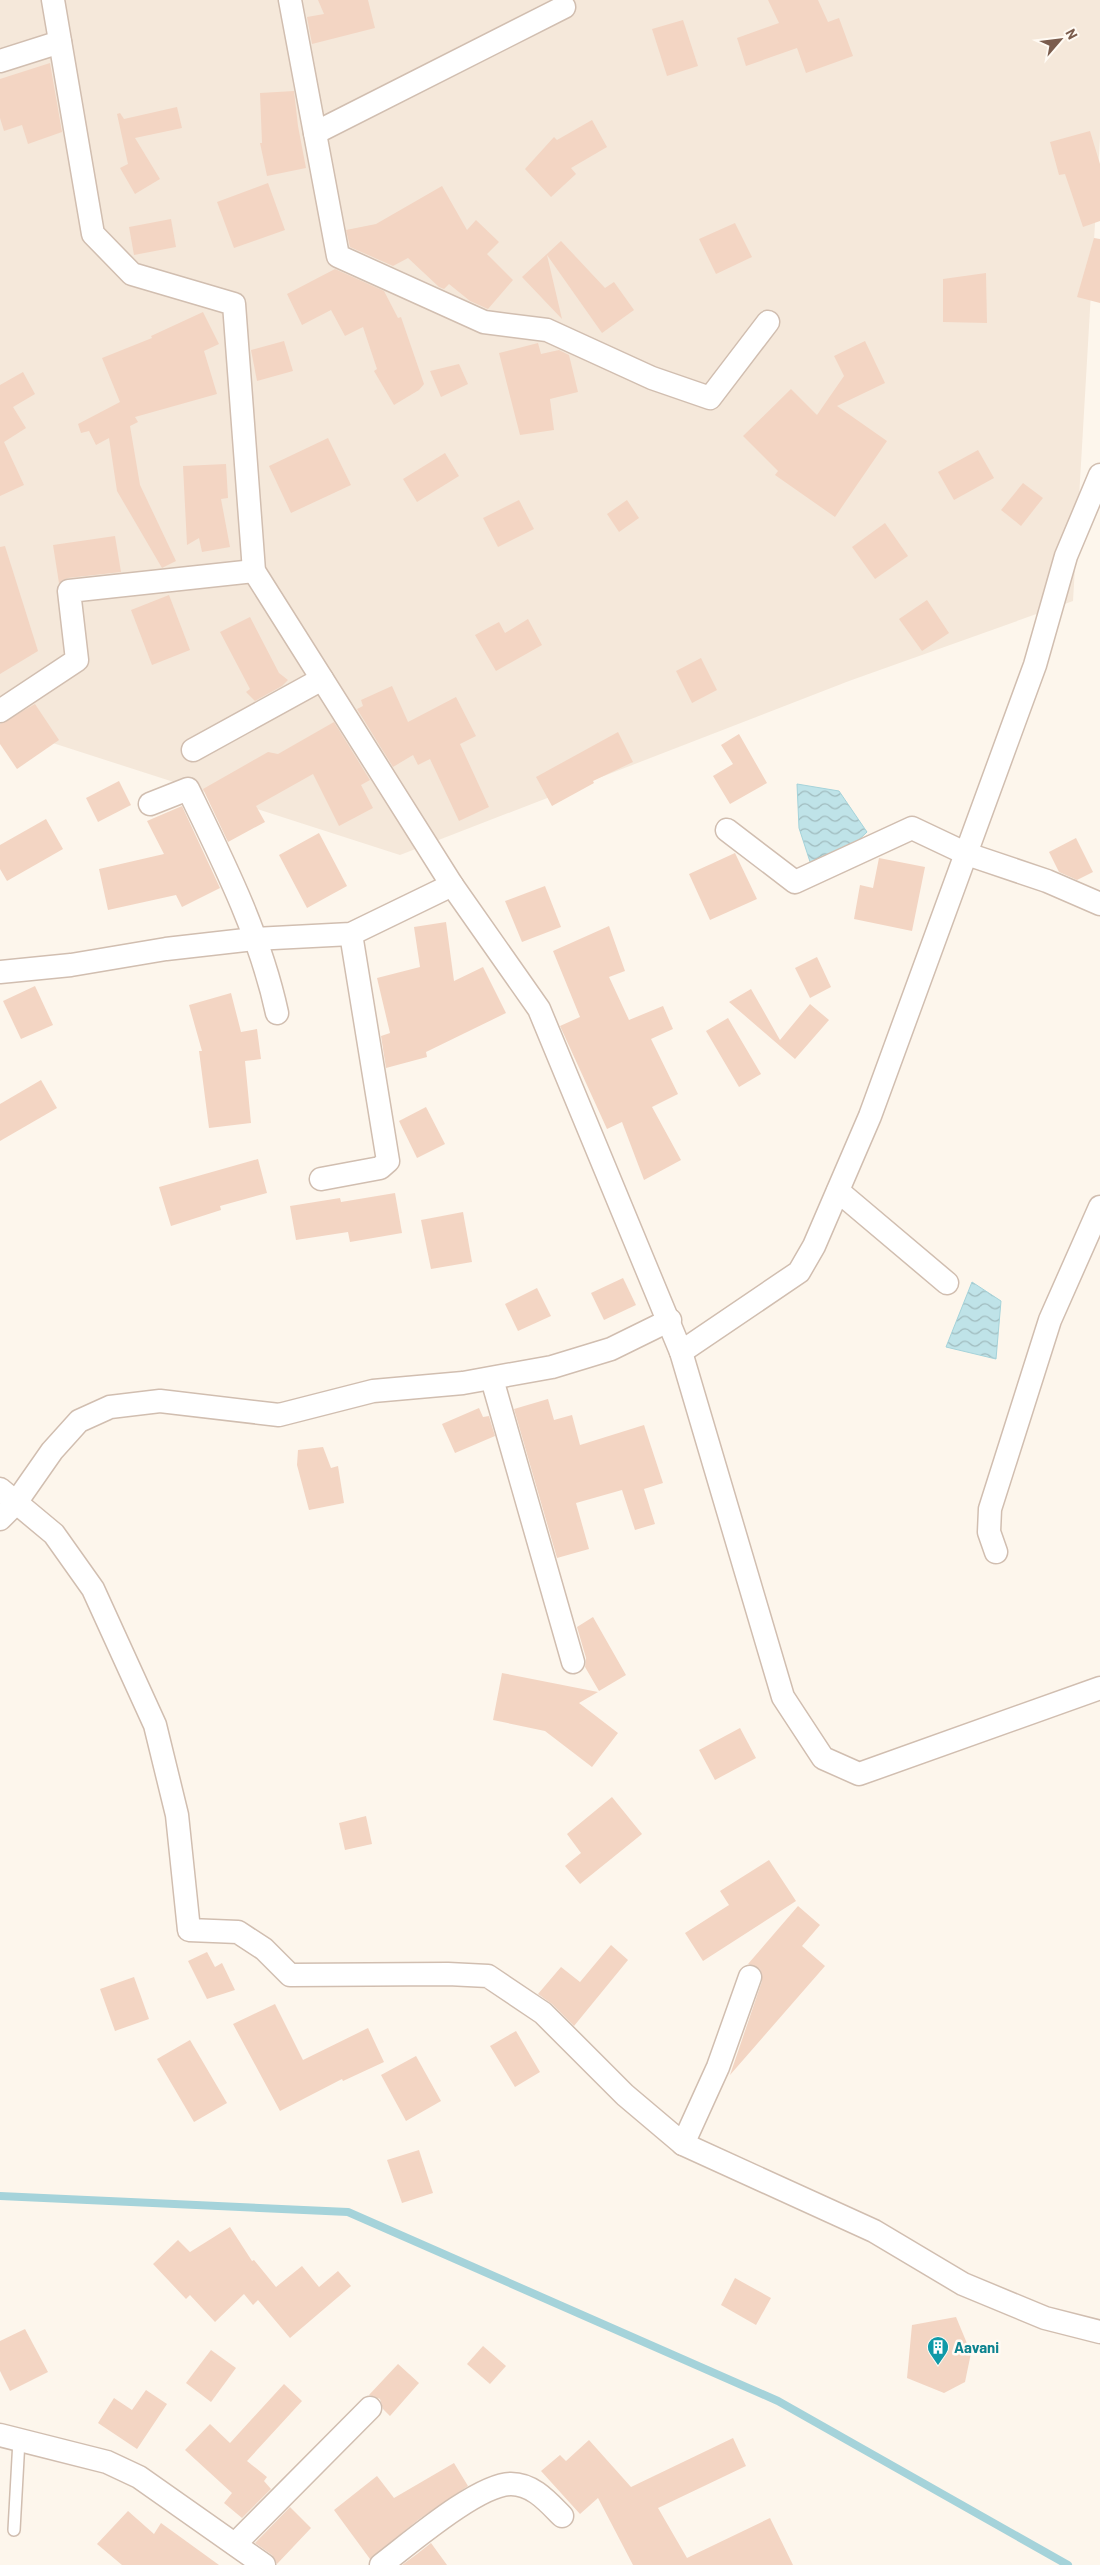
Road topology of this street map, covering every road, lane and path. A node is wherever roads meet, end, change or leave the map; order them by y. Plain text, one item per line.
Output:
1 (53, 0) edge
2 (290, 0) edge
3 (564, 7) dead end
4 (60, 42) junction
5 (0, 61) edge
6 (315, 132) junction
7 (768, 322) dead end
8 (1100, 474) edge
9 (254, 571) junction
10 (322, 679) junction
11 (0, 711) edge
12 (193, 750) dead end
13 (150, 804) dead end
14 (727, 830) dead end
15 (966, 854) junction
16 (452, 884) junction
17 (1100, 904) edge
18 (351, 934) junction
19 (254, 939) junction
20 (0, 972) edge
21 (277, 1013) dead end
22 (321, 1179) dead end
23 (838, 1191) junction
24 (1100, 1207) edge
25 (947, 1283) dead end
26 (670, 1320) junction
27 (681, 1352) junction
28 (492, 1379) junction
29 (5, 1504) edge
30 (992, 1542) dead end
31 (573, 1662) dead end
32 (1100, 1688) edge
33 (750, 1977) dead end
34 (683, 2144) junction
35 (1100, 2332) edge
36 (370, 2408) dead end
37 (10, 2437) edge
38 (562, 2516) dead end
39 (14, 2530) dead end
40 (235, 2544) junction
41 (264, 2565) edge
42 (381, 2565) edge

1 - 4 street
2 - 6 street
3 - 6 street
4 - 5 street
4 - 9 street
6 - 7 street
8 - 15 street
9 - 10 street
9 - 11 street
10 - 12 street
10 - 16 street
13 - 19 street
14 - 15 street
15 - 17 street
15 - 23 street
16 - 18 street
16 - 26 street
18 - 19 street
18 - 22 street
19 - 20 street
19 - 21 street
23 - 25 street
23 - 27 street
24 - 30 street
26 - 27 street
26 - 28 street
27 - 32 street
28 - 29 street
28 - 31 street
29 - 34 street
33 - 34 street
34 - 35 street
36 - 40 street
37 - 39 lane
37 - 40 street
38 - 42 street
40 - 41 street

